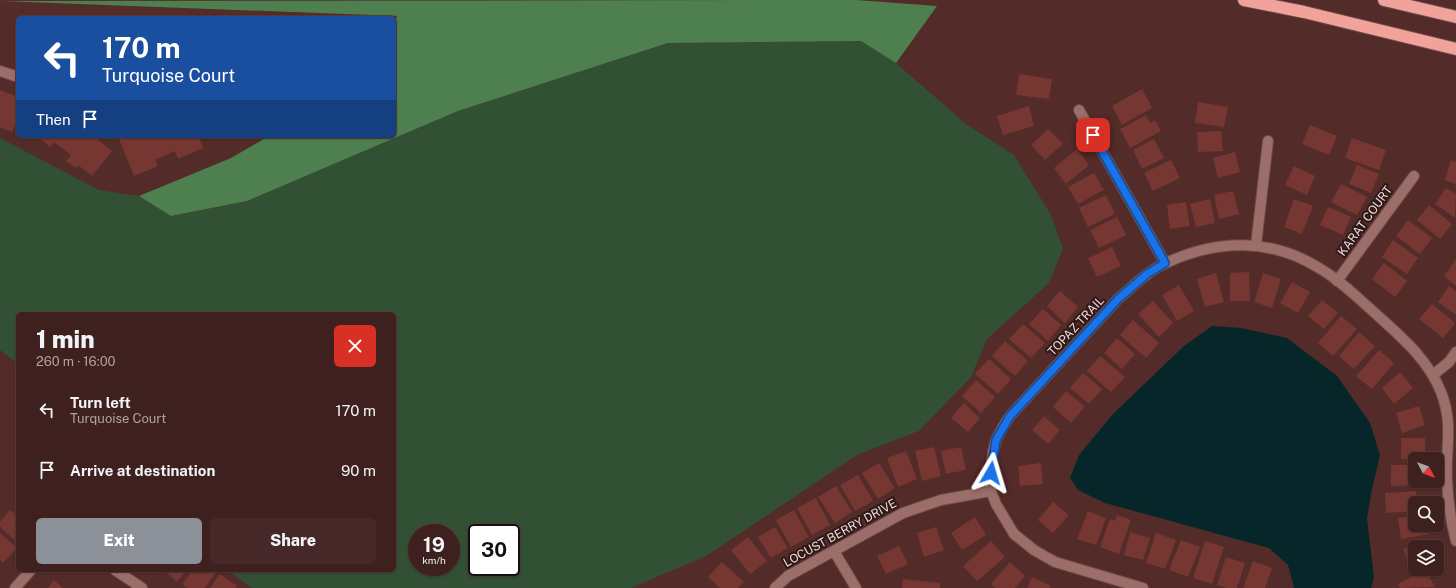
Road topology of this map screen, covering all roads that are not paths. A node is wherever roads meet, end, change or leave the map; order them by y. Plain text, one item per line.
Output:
1 (1244, 0) edge
2 (1384, 0) edge
3 (1456, 17) edge
4 (1456, 49) edge
5 (0, 71) edge
6 (16, 76) edge
7 (1079, 110) dead end
8 (1268, 141) dead end
9 (1414, 176) dead end
10 (1256, 245) junction
11 (1165, 263) junction
12 (1337, 281) junction
13 (1456, 352) edge
14 (1433, 375) junction
15 (991, 491) junction
16 (1456, 541) edge
17 (834, 551) junction
18 (29, 572) edge
19 (118, 572) edge
20 (15, 588) edge
21 (142, 588) edge
22 (775, 588) edge
23 (856, 588) edge
24 (1143, 588) edge

1 - 4 highway
2 - 3 highway
5 - 6 street
7 - 11 street
8 - 10 street
9 - 12 street, KARAT COURT
10 - 11 street, TOPAZ TRAIL
10 - 12 street, TOPAZ TRAIL
11 - 15 street, TOPAZ TRAIL
12 - 14 street, TOPAZ TRAIL
13 - 14 street
14 - 16 street, TOPAZ TRAIL
15 - 17 street, LOCUST BERRY DRIVE
15 - 24 street, TOPAZ TRAIL
17 - 22 street, LOCUST BERRY DRIVE
17 - 23 street
18 - 20 street
19 - 21 street

